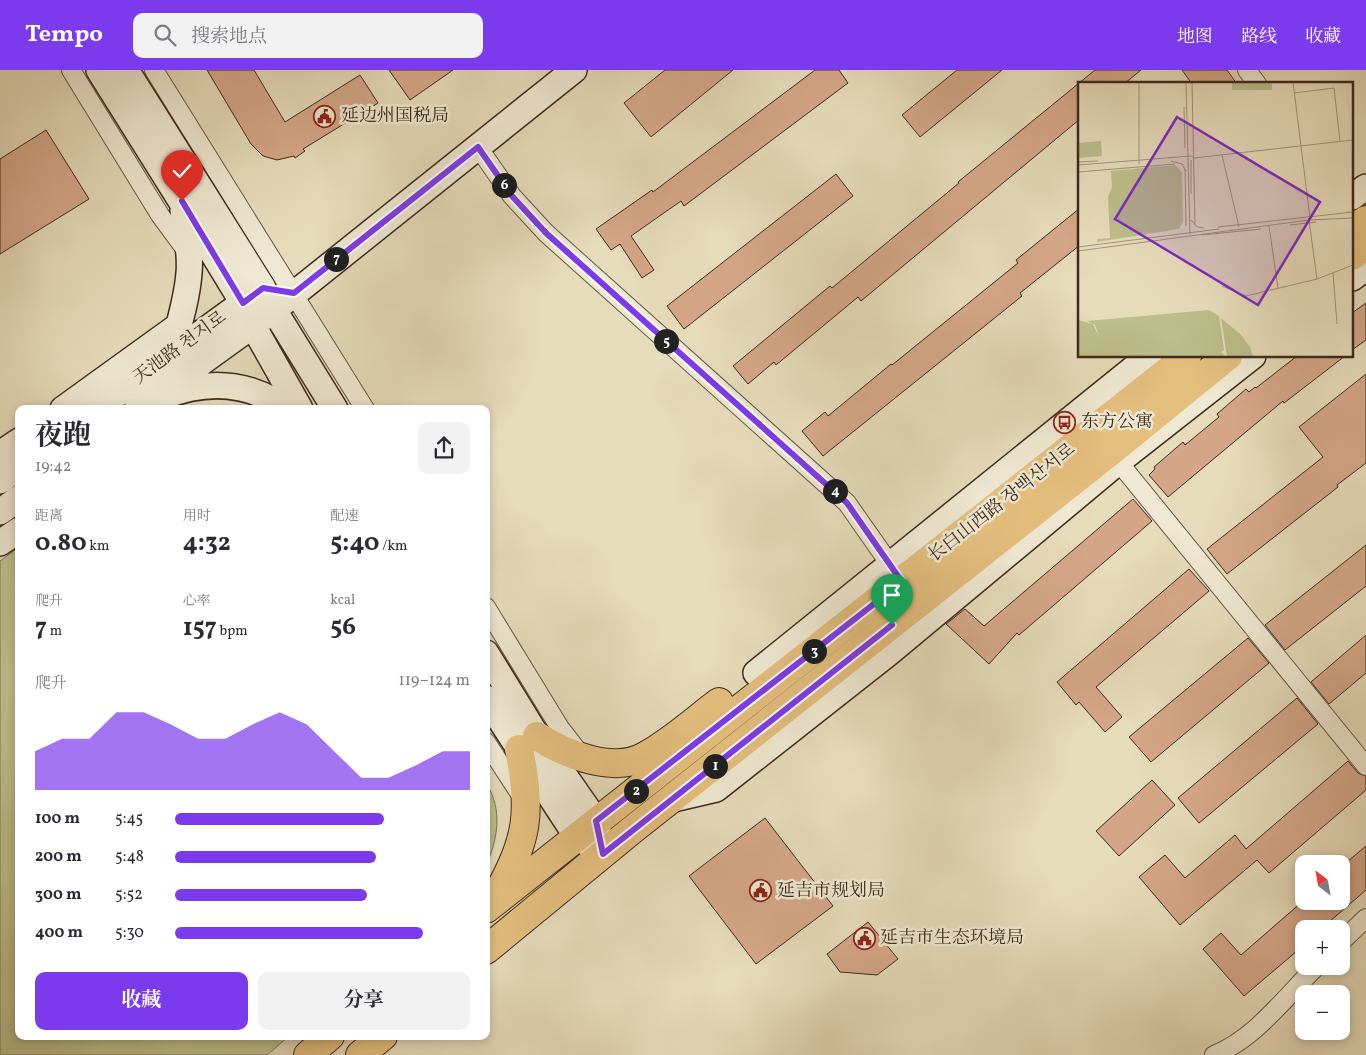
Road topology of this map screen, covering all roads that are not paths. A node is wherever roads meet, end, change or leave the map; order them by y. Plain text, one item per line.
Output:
1 (71, 70) edge
2 (99, 70) edge
3 (126, 70) edge
4 (154, 70) edge
5 (574, 70) edge
6 (1247, 70) edge
7 (1256, 82) edge
8 (478, 147) junction
9 (1366, 187) edge
10 (1354, 196) edge
11 (182, 201) junction
12 (1360, 224) edge
13 (1354, 248) edge
14 (189, 254) junction
15 (1366, 268) edge
16 (1354, 277) edge
17 (263, 288) junction
18 (294, 293) junction
19 (274, 310) junction
20 (248, 314) junction
21 (178, 326) junction
22 (171, 354) junction
23 (1147, 358) edge
24 (1184, 358) edge
25 (1226, 358) edge
26 (1250, 358) edge
27 (219, 385) junction
28 (69, 405) edge
29 (102, 405) edge
30 (142, 405) edge
31 (146, 405) edge
32 (192, 405) edge
33 (283, 405) edge
34 (286, 405) edge
35 (333, 405) edge
36 (363, 405) edge
37 (15, 443) edge
38 (0, 454) edge
39 (1114, 457) junction
40 (15, 470) edge
41 (0, 481) edge
42 (15, 501) edge
43 (0, 512) edge
44 (15, 533) edge
45 (0, 544) edge
46 (896, 573) junction
47 (490, 614) edge
48 (490, 661) edge
49 (790, 669) junction
50 (756, 673) junction
51 (490, 702) edge
52 (528, 742) junction
53 (490, 748) edge
54 (583, 758) junction
55 (1366, 766) edge
56 (526, 804) junction
57 (587, 829) junction
58 (603, 854) junction
59 (490, 905) edge
60 (490, 906) edge
61 (490, 910) edge
62 (1366, 918) edge
63 (510, 930) junction
64 (1350, 933) edge
65 (490, 947) edge
66 (1308, 975) edge
67 (325, 1040) edge
68 (378, 1040) edge
69 (308, 1055) edge
70 (360, 1055) edge
71 (1214, 1055) edge

1 - 14 street
2 - 11 main road
3 - 17 main road
4 - 18 street
5 - 8 main road, 天池路 천지로
6 - 7 street
8 - 18 main road, 天池路 천지로
8 - 46 street
9 - 10 main road
11 - 14 main road
11 - 20 main road
12 - 13 main road
14 - 21 main road
15 - 16 main road
17 - 18 main road
17 - 19 main road
17 - 20 main road, 天池路 천지로
18 - 19 main road, 天池路 천지로
18 - 36 street
19 - 20 main road, 天池路 천지로
19 - 35 main road
20 - 22 main road, 天池路 천지로
20 - 30 main road, 天池路 천지로
20 - 34 main road
21 - 22 main road
21 - 28 main road, 天池路 천지로
22 - 29 main road, 天池路 천지로
23 - 46 main road, 长白山西路 장백산서로
24 - 46 main road, 长白山西路 장백산서로
25 - 39 main road, 长白山西路 장백산서로
26 - 39 main road, 长白山西路 장백산서로
27 - 31 main road
27 - 32 main road
27 - 33 main road
37 - 38 main road
39 - 55 street
39 - 58 main road, 长白山西路 장백산서로
40 - 41 main road
42 - 43 main road
44 - 45 main road
46 - 49 main road, 长白山西路 장백산서로
46 - 50 main road, 长白山西路 장백산서로
47 - 54 street
48 - 52 main road
49 - 50 main road
49 - 57 main road, 长白山西路 장백산서로
50 - 54 main road
51 - 52 main road
52 - 54 main road
52 - 56 main road
52 - 57 main road
53 - 56 street
56 - 59 main road
57 - 58 main road
57 - 60 main road, 长白山西路 장백산서로
58 - 63 main road, 长白山西路 장백산서로
61 - 63 main road
62 - 64 street
63 - 65 main road, 长白山西路 장백산서로
66 - 71 street
67 - 69 main road
68 - 70 main road

